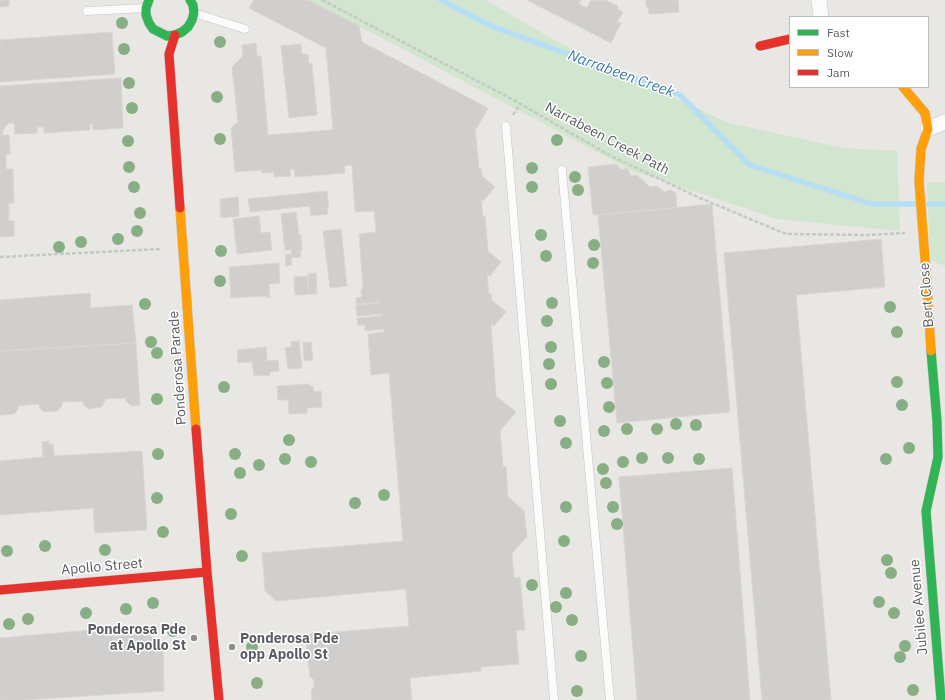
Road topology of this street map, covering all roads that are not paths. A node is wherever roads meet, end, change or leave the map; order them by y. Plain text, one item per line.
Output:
1 (190, 0) edge
2 (819, 0) edge
3 (148, 4) edge
4 (87, 11) dead end
5 (194, 13) junction
6 (821, 16) edge
7 (244, 29) dead end
8 (175, 35) junction
9 (789, 38) edge
10 (760, 46) dead end
11 (904, 88) edge
12 (945, 122) edge
13 (506, 126) dead end
14 (928, 129) junction
15 (562, 170) dead end
16 (926, 511) joint
17 (207, 572) junction
18 (0, 590) edge
19 (219, 700) edge
20 (554, 700) edge
21 (610, 700) edge
22 (941, 700) edge

1 - 5 street
2 - 6 street
3 - 4 lane
3 - 8 street
5 - 7 lane
5 - 8 street
8 - 17 street, Ponderosa Parade
9 - 10 street
11 - 14 street
12 - 14 street
13 - 20 lane
14 - 16 street, Bert Close
15 - 21 lane
16 - 22 street, Jubilee Avenue
17 - 18 street, Apollo Street
17 - 19 street, Ponderosa Parade

